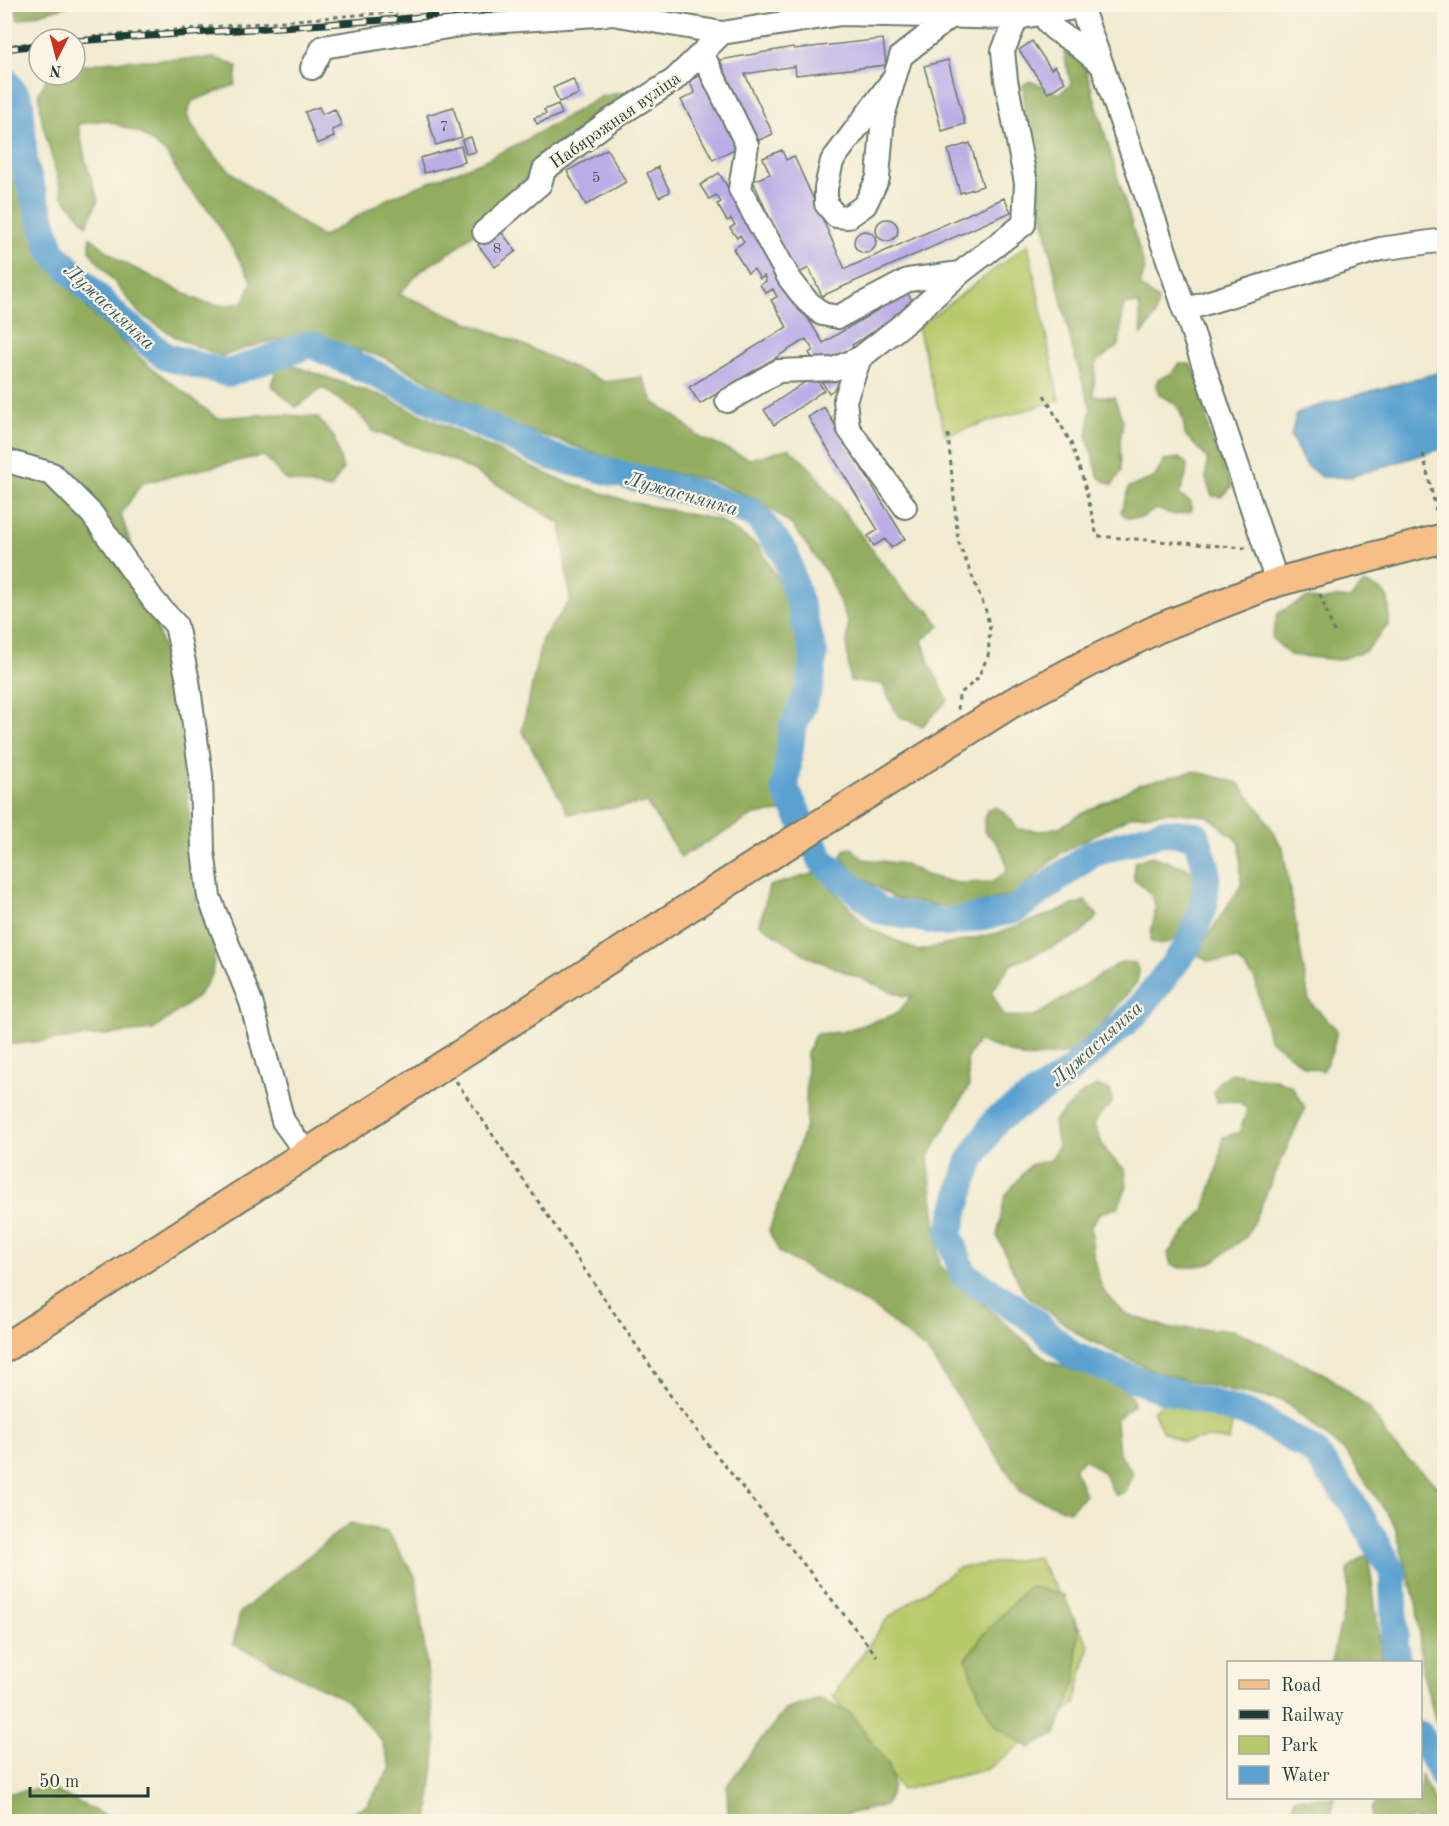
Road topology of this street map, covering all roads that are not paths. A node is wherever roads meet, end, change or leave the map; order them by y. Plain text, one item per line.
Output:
1 (1080, 6) edge
2 (1043, 9) edge
3 (951, 16) junction
4 (1017, 18) junction
5 (722, 33) junction
6 (702, 53) junction
7 (1102, 65) junction
8 (312, 68) dead end
9 (894, 78) junction
10 (484, 232) dead end
11 (1444, 240) edge
12 (960, 273) junction
13 (1184, 310) junction
14 (860, 358) junction
15 (727, 401) dead end
16 (4, 460) edge
17 (905, 507) dead end
18 (1443, 538) edge
19 (1277, 582) junction
20 (306, 1153) junction
21 (4, 1348) edge

1 - 2 street
1 - 7 street
2 - 4 street
2 - 7 street
3 - 4 street
3 - 5 street
3 - 9 street
4 - 12 street
5 - 6 street, Набярэжная вуліца
5 - 8 street
6 - 10 street, Набярэжная вуліца
6 - 12 street
7 - 13 street
9 - 9 street
11 - 13 street
12 - 14 street
13 - 19 street
14 - 15 street
14 - 17 street
16 - 20 street
18 - 19 main road
19 - 20 main road
20 - 21 main road

